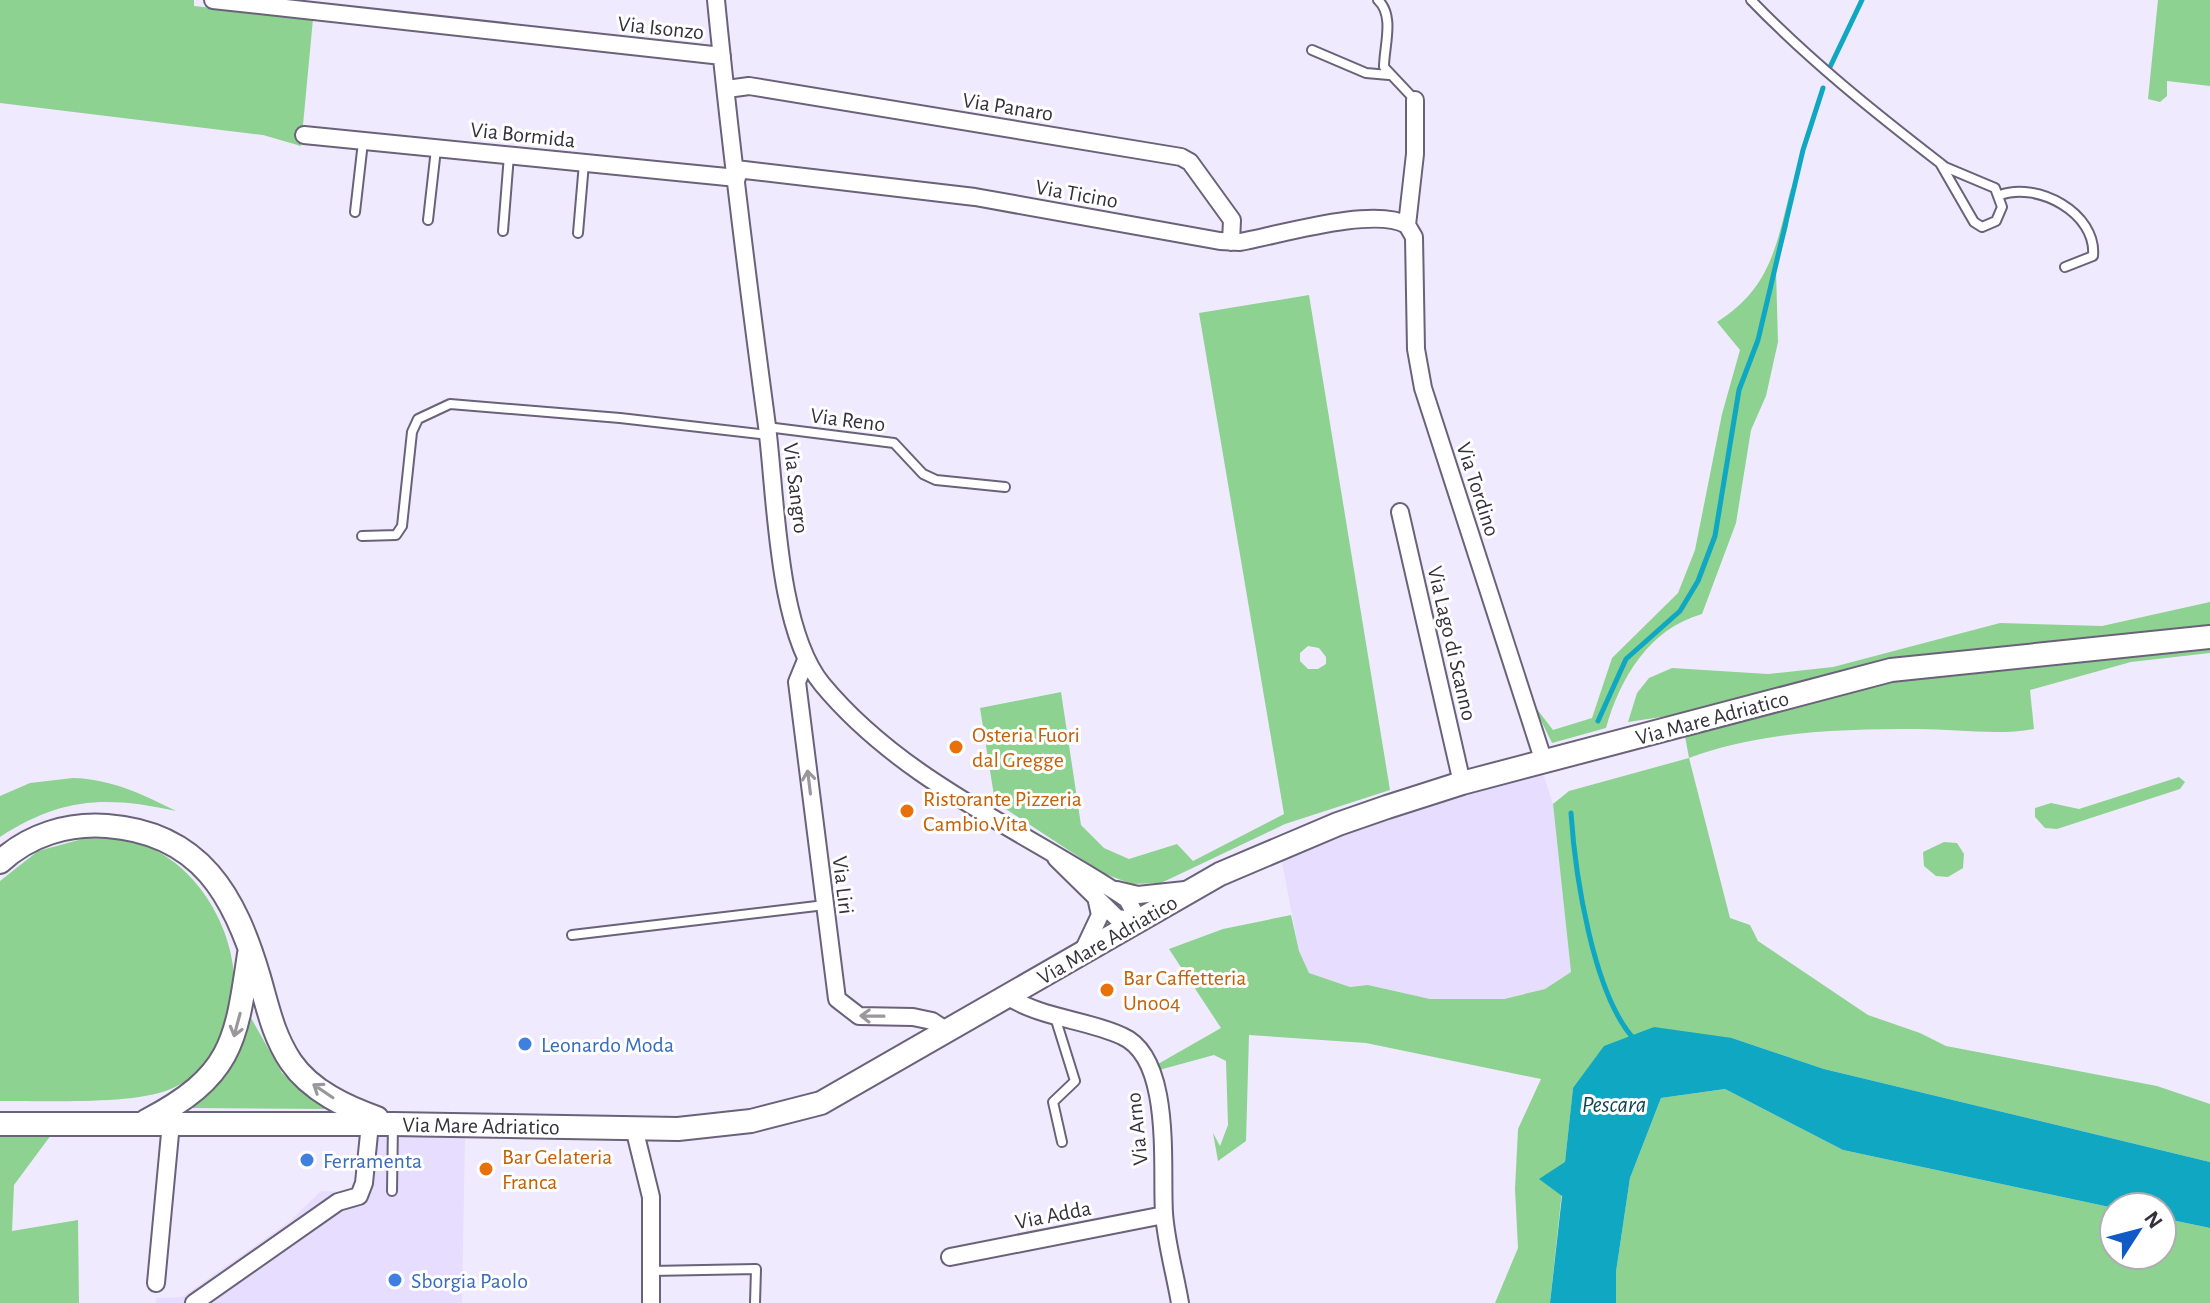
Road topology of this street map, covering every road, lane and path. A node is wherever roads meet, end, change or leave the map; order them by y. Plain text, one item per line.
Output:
1 (213, 0) edge
2 (716, 0) edge
3 (1378, 0) edge
4 (1751, 0) edge
5 (1312, 50) dead end
6 (722, 56) junction
7 (1389, 75) junction
8 (727, 89) junction
9 (1415, 100) joint
10 (304, 135) dead end
11 (363, 141) junction
12 (436, 148) junction
13 (509, 155) junction
14 (584, 163) junction
15 (1940, 163) junction
16 (736, 174) junction
17 (2000, 195) junction
18 (355, 212) dead end
19 (428, 220) dead end
20 (1407, 225) junction
21 (503, 231) dead end
22 (578, 233) dead end
23 (1231, 242) junction
24 (2065, 267) dead end
25 (767, 431) junction
26 (1005, 487) dead end
27 (1400, 512) dead end
28 (362, 536) dead end
29 (2210, 637) edge
30 (806, 660) junction
31 (1544, 762) junction
32 (1462, 783) junction
33 (0, 862) edge
34 (1196, 888) junction
35 (1102, 892) junction
36 (825, 905) junction
37 (1139, 921) junction
38 (572, 935) dead end
39 (250, 949) junction
40 (1081, 954) junction
41 (1007, 996) junction
42 (1055, 1017) junction
43 (947, 1031) junction
44 (143, 1123) junction
45 (171, 1123) junction
46 (0, 1124) edge
47 (370, 1124) junction
48 (393, 1124) junction
49 (634, 1128) junction
50 (1062, 1142) dead end
51 (392, 1191) dead end
52 (1164, 1215) junction
53 (950, 1257) dead end
54 (651, 1271) junction
55 (156, 1283) dead end
56 (194, 1303) edge
57 (651, 1303) edge
58 (755, 1303) edge
59 (1180, 1303) edge

1 - 6 street, Via Isonzo
2 - 6 street, Via Sangro
3 - 7 lane
4 - 15 lane
5 - 7 lane
6 - 8 street, Via Sangro
7 - 9 lane
8 - 16 street, Via Sangro
8 - 23 street, Via Panaro
9 - 20 street, Via Tordino
10 - 11 street, Via Bormida
11 - 12 street, Via Bormida
11 - 18 lane
12 - 13 street, Via Bormida
12 - 19 lane
13 - 14 street, Via Bormida
13 - 21 lane
14 - 16 street, Via Bormida
14 - 22 lane
15 - 17 lane
15 - 17 lane
16 - 23 street, Via Ticino
16 - 25 street, Via Sangro
17 - 24 lane
20 - 23 street, Via Ticino
20 - 31 street, Via Tordino
25 - 26 lane, Via Reno
25 - 28 lane, Via Reno
25 - 30 street, Via Sangro
27 - 32 street, Via Lago di Scanno
29 - 31 main road, Via Mare Adriatico
30 - 35 street, Via Sangro
36 -> 30 street, Via Liri
31 - 32 main road, Via Mare Adriatico
32 - 34 main road, Via Mare Adriatico
33 - 39 main road
34 - 35 street, Via Sangro
34 - 37 main road, Via Mare Adriatico
35 - 37 street, Via Sangro
35 - 40 street
36 - 38 lane
43 -> 36 street, Via Liri
37 - 40 main road, Via Mare Adriatico
39 -> 44 main road
48 -> 39 main road
40 - 41 main road, Via Mare Adriatico
41 - 42 street, Via Arno
41 - 43 main road, Via Mare Adriatico
42 - 50 lane
42 - 52 street, Via Arno
43 - 49 main road, Via Mare Adriatico
44 - 45 main road, Via Mare Adriatico
44 - 46 main road, Via Mare Adriatico
45 - 47 main road, Via Mare Adriatico
45 - 55 street
47 - 48 main road, Via Mare Adriatico
47 - 56 street
48 - 49 main road, Via Mare Adriatico
48 - 51 lane
49 - 54 street
52 - 53 street, Via Adda
52 - 59 street, Via Arno
54 - 57 street
54 - 58 lane

